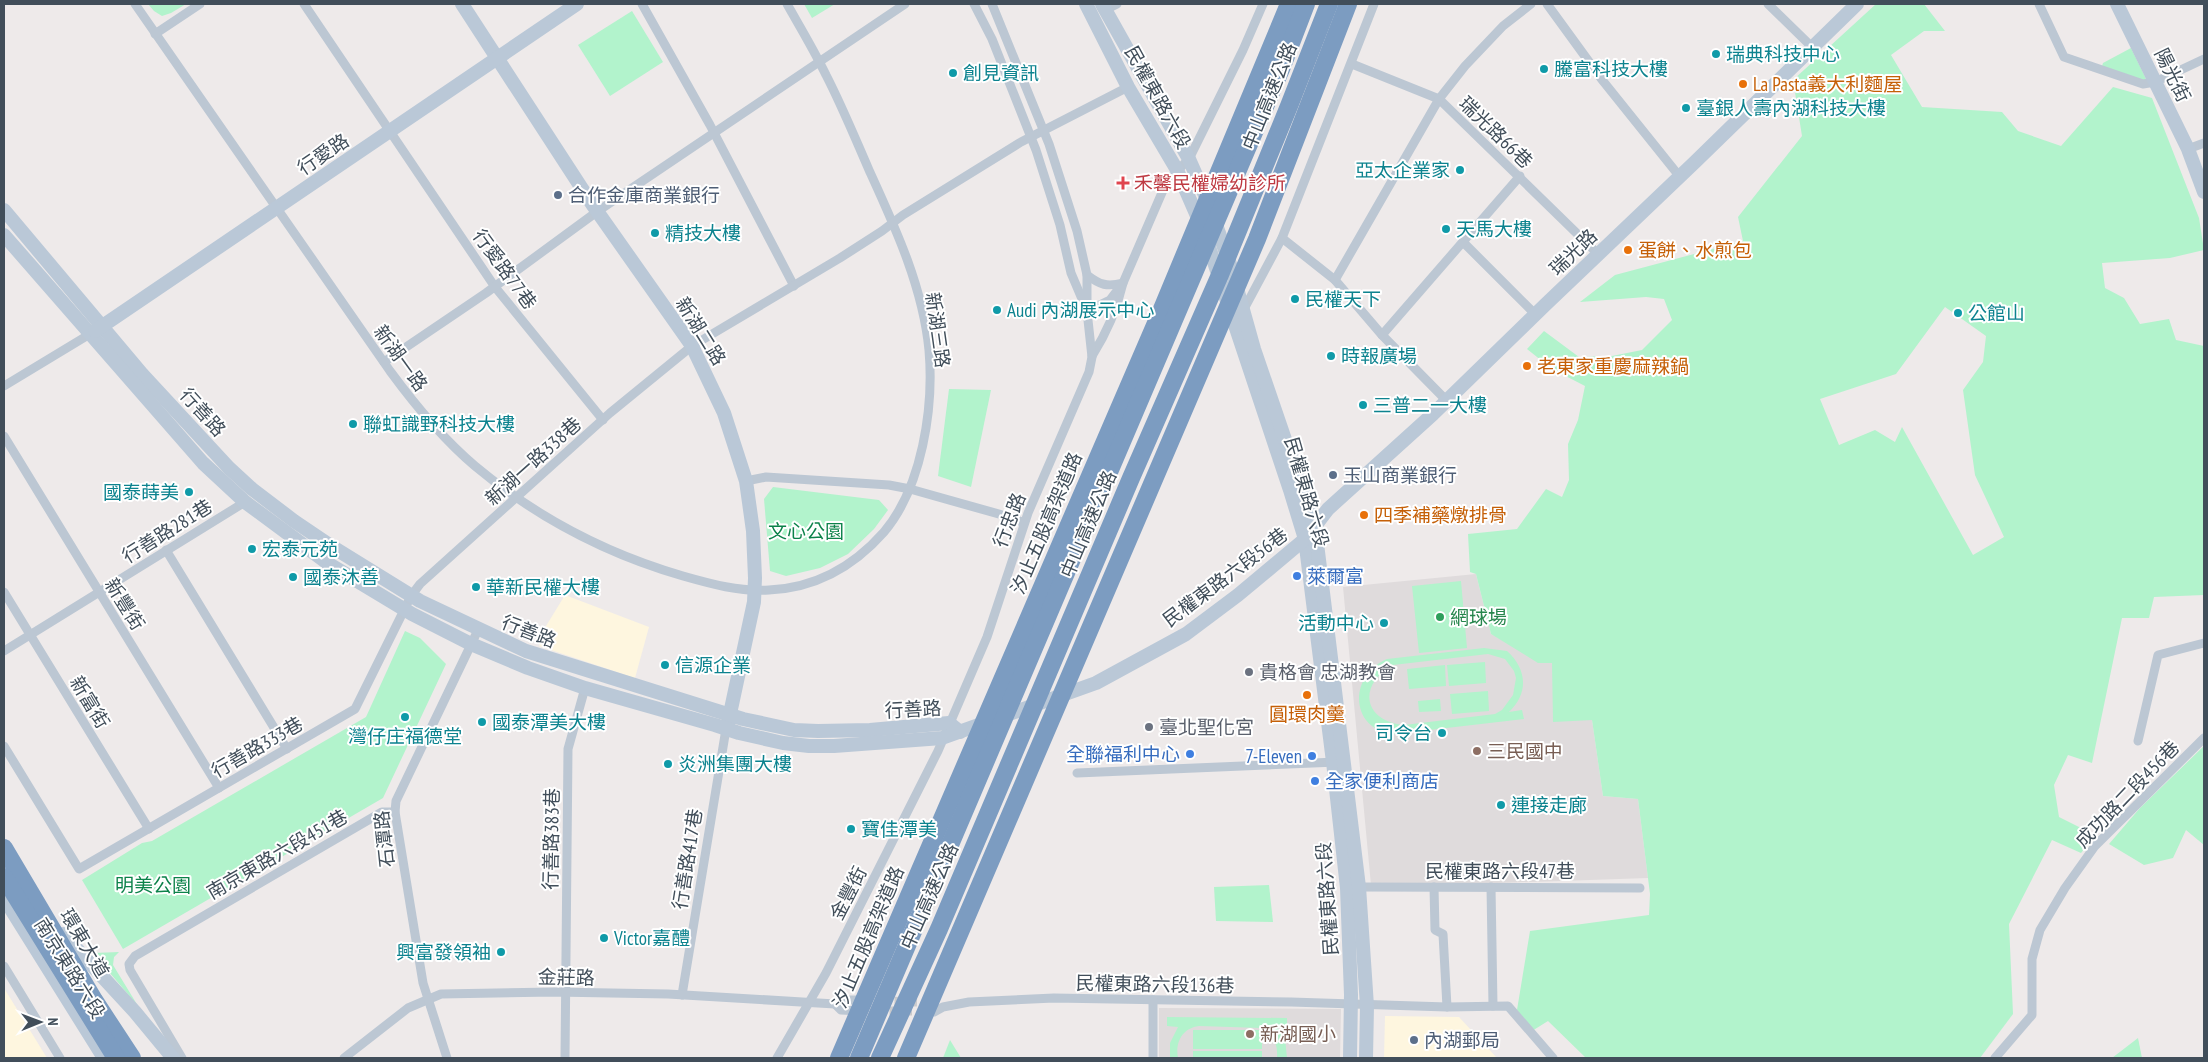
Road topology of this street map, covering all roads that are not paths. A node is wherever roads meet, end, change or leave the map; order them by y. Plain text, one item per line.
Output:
1 (135, 4) edge
2 (200, 4) edge
3 (304, 4) edge
4 (462, 4) edge
5 (577, 4) edge
6 (642, 4) edge
7 (787, 4) edge
8 (905, 4) edge
9 (974, 4) edge
10 (992, 4) edge
11 (1086, 4) edge
12 (1263, 4) edge
13 (1289, 4) edge
14 (1306, 4) edge
15 (1329, 4) edge
16 (1348, 4) edge
17 (1374, 4) edge
18 (1531, 4) edge
19 (1547, 4) edge
20 (1768, 4) edge
21 (1857, 4) edge
22 (2039, 4) edge
23 (2117, 4) edge
24 (1108, 6) edge
25 (155, 34) junction
26 (1812, 47) junction
27 (496, 59) junction
28 (2204, 59) edge
29 (819, 62) junction
30 (1352, 64) junction
31 (2155, 82) junction
32 (1128, 87) junction
33 (1439, 100) junction
34 (389, 132) junction
35 (1044, 132) junction
36 (714, 133) junction
37 (1031, 137) junction
38 (2204, 142) edge
39 (2188, 149) junction
40 (1189, 158) junction
41 (1177, 170) junction
42 (1520, 176) junction
43 (1680, 177) junction
44 (2204, 192) edge
45 (277, 207) junction
46 (4, 210) edge
47 (598, 211) junction
48 (893, 224) junction
49 (4, 235) edge
50 (1282, 238) junction
51 (1463, 242) junction
52 (1598, 254) junction
53 (1087, 275) junction
54 (1335, 280) junction
55 (1123, 283) junction
56 (794, 286) junction
57 (495, 287) junction
58 (1087, 311) junction
59 (1242, 312) junction
60 (1535, 314) junction
61 (103, 326) junction
62 (90, 334) junction
63 (1382, 335) junction
64 (692, 346) junction
65 (1092, 357) junction
66 (384, 362) junction
67 (4, 386) edge
68 (1446, 400) junction
69 (603, 420) junction
70 (4, 436) edge
71 (746, 481) junction
72 (910, 489) junction
73 (517, 498) junction
74 (245, 502) junction
75 (1024, 523) junction
76 (1315, 527) junction
77 (1305, 539) junction
78 (166, 550) junction
79 (755, 590) junction
80 (4, 592) edge
81 (98, 592) junction
82 (411, 596) junction
83 (404, 609) junction
84 (478, 630) junction
85 (30, 635) junction
86 (2204, 643) edge
87 (471, 644) junction
88 (4, 651) edge
89 (585, 688) junction
90 (730, 715) junction
91 (949, 723) junction
92 (726, 729) junction
93 (960, 732) junction
94 (942, 738) junction
95 (2204, 738) edge
96 (2138, 740) dead end
97 (4, 746) edge
98 (287, 749) junction
99 (1339, 762) junction
100 (1077, 774) dead end
101 (219, 788) junction
102 (394, 812) junction
103 (149, 829) junction
104 (4, 839) edge
105 (4, 848) edge
106 (4, 877) edge
107 (1359, 887) junction
108 (1434, 887) junction
109 (1491, 888) junction
110 (1640, 888) dead end
111 (4, 898) edge
112 (939, 929) junction
113 (911, 933) junction
114 (63, 934) junction
115 (4, 966) edge
116 (565, 992) junction
117 (682, 994) junction
118 (427, 1000) junction
119 (866, 1000) dead end
120 (1153, 1000) junction
121 (920, 1002) tunnel mouth
122 (808, 1003) junction
123 (835, 1004) junction
124 (1351, 1004) junction
125 (1366, 1006) junction
126 (1493, 1006) junction
127 (943, 1007) junction
128 (1447, 1007) junction
129 (861, 1011) dead end
130 (916, 1011) tunnel mouth
131 (60, 1058) edge
132 (104, 1058) edge
133 (116, 1058) edge
134 (133, 1058) edge
135 (173, 1058) edge
136 (182, 1058) edge
137 (344, 1058) edge
138 (447, 1058) edge
139 (565, 1058) edge
140 (777, 1058) edge
141 (838, 1058) edge
142 (859, 1058) edge
143 (880, 1058) edge
144 (899, 1058) edge
145 (906, 1058) edge
146 (1152, 1058) edge
147 (1350, 1058) edge
148 (1366, 1058) edge
149 (1553, 1058) edge
150 (1996, 1058) edge

1 - 25 street, 新湖一路
2 - 25 street
3 - 34 street, 行愛路77巷
4 - 27 street, 新湖二路
5 - 27 street, 行愛路
6 - 36 street
7 - 29 street, 新湖三路
8 - 29 street
9 - 37 street, 行忠路
10 - 35 street, 行忠路
11 - 32 street, 民權東路六段
12 - 40 street
13 - 141 highway, 汐止五股高架道路
14 - 113 highway, 中山高速公路
15 - 112 highway, 中山高速公路
16 - 145 highway
17 - 30 street
18 - 33 street
19 - 43 street
20 - 26 street
21 - 26 street, 瑞光路
22 - 31 street
23 - 31 street, 陽光街
24 - 40 street, 民權東路六段
25 - 45 street, 新湖一路
26 - 43 street, 瑞光路
27 - 34 street, 行愛路
27 - 47 street, 新湖二路
28 - 31 street
29 - 36 street
29 - 48 street, 新湖三路
30 - 33 street, 瑞光路66巷
30 - 50 street
31 - 39 street, 陽光街
32 - 35 street, 新湖一路338巷
32 - 41 street, 民權東路六段
33 - 42 street, 瑞光路66巷
33 - 54 street
34 - 45 street, 行愛路
34 - 57 street, 行愛路77巷
35 - 37 street, 新湖一路338巷
35 - 53 street, 行忠路
36 - 47 street
36 - 56 street
37 - 48 street, 新湖一路338巷
37 - 58 street, 行忠路
38 - 39 street
39 - 44 street, 陽光街
40 - 41 street
40 - 59 street, 民權東路六段
41 - 55 street
41 - 77 street, 民權東路六段
42 - 51 street
42 - 52 street, 瑞光路66巷
43 - 52 street, 瑞光路
45 - 61 street, 行愛路
45 - 66 street, 新湖一路
46 - 61 street, 行善路
47 - 57 street
47 - 64 street, 新湖二路
48 - 56 street, 新湖一路338巷
48 - 72 street, 新湖三路
49 - 62 street, 行善路
50 - 54 street
50 - 59 street
51 - 60 street
51 - 63 street
52 - 60 street, 瑞光路
53 - 55 street
53 - 58 street, 行忠路
54 - 63 street
55 - 58 street
55 - 65 street
56 - 64 street, 新湖一路338巷
57 - 66 street
57 - 69 street, 行愛路77巷
58 - 65 street, 行忠路
59 - 76 street, 民權東路六段
60 - 68 street, 瑞光路
61 - 62 street, 行愛路
61 - 82 street, 行善路
62 - 67 street
62 - 74 street, 行善路
63 - 68 street
64 - 69 street, 新湖一路338巷
64 - 71 street, 新湖二路
65 - 75 street, 行忠路
66 - 73 street, 新湖一路
68 - 76 street, 瑞光路
69 - 73 street, 新湖一路338巷
70 - 81 street, 新豐街
71 - 72 street
71 - 79 street, 新湖二路
72 - 75 street
72 - 79 street, 新湖三路
73 - 79 street, 新湖一路
73 - 82 street, 新湖一路338巷
74 - 78 street, 行善路281巷
74 - 83 street, 行善路
75 - 91 street, 行忠路
76 - 77 street, 民權東路六段56巷
76 - 99 street, 民權東路六段
77 - 93 street, 民權東路六段56巷
77 - 99 street, 民權東路六段
78 - 81 street, 行善路281巷
78 - 98 street
79 - 90 street, 新湖二路
80 - 85 street, 新富街
81 - 85 street, 行善路281巷
81 - 101 street, 新豐街
82 - 83 street, 新湖一路338巷
82 - 84 street, 行善路
83 - 87 street, 行善路
83 - 98 street, 行善路333巷
84 - 87 street, 石潭路
84 - 90 street, 行善路
85 - 88 street, 行善路281巷
85 - 103 street, 新富街
86 - 96 street
87 - 89 street, 行善路
87 - 102 street, 石潭路
89 - 92 street, 行善路
89 - 116 street, 行善路383巷
90 - 91 street, 行善路
90 - 92 street, 新湖二路
91 - 93 street, 行善路
91 - 94 street, 行忠路
92 - 94 street, 行善路
92 - 117 street, 行善路417巷
93 - 94 street, 行善路
94 - 122 street, 金豐街
95 - 150 street, 成功路二段456巷
97 - 103 street, 行善路333巷
98 - 101 street, 行善路333巷
99 - 100 street
99 - 107 street, 民權東路六段
99 - 124 street, 民權東路六段
101 - 103 street, 行善路333巷
102 - 118 street, 石潭路
102 - 136 street, 南京東路六段451巷
104 - 114 street, 南京東路六段
105 - 134 highway, 環東大道
106 - 133 highway, 環東大道
107 - 108 street, 民權東路六段47巷
107 - 125 street, 民權東路六段
108 - 109 street, 民權東路六段47巷
108 - 128 street
109 - 110 street, 民權東路六段47巷
109 - 126 street
111 - 132 street, 南京東路六段
112 - 143 highway, 中山高速公路
112 - 144 highway
113 - 141 highway
113 - 142 highway, 中山高速公路
114 - 134 street, 南京東路六段
114 - 135 street
115 - 131 street
116 - 117 street, 金莊路
116 - 118 street, 金莊路
116 - 139 street, 行善路383巷
117 - 122 street, 金莊路
118 - 137 street, 金莊路
118 - 138 street, 石潭路
119 - 123 street
120 - 124 street, 民權東路六段136巷
120 - 127 street, 民權東路六段136巷
120 - 146 street
121 - 127 street, 民權東路六段136巷
122 - 123 street
122 - 140 street, 金豐街
123 - 129 street
124 - 125 street, 民權東路六段136巷
124 - 147 street, 民權東路六段
125 - 128 street, 民權東路六段136巷
125 - 148 street, 民權東路六段
126 - 128 street, 民權東路六段136巷
126 - 149 street, 民權東路六段136巷
127 - 130 street, 民權東路六段136巷

